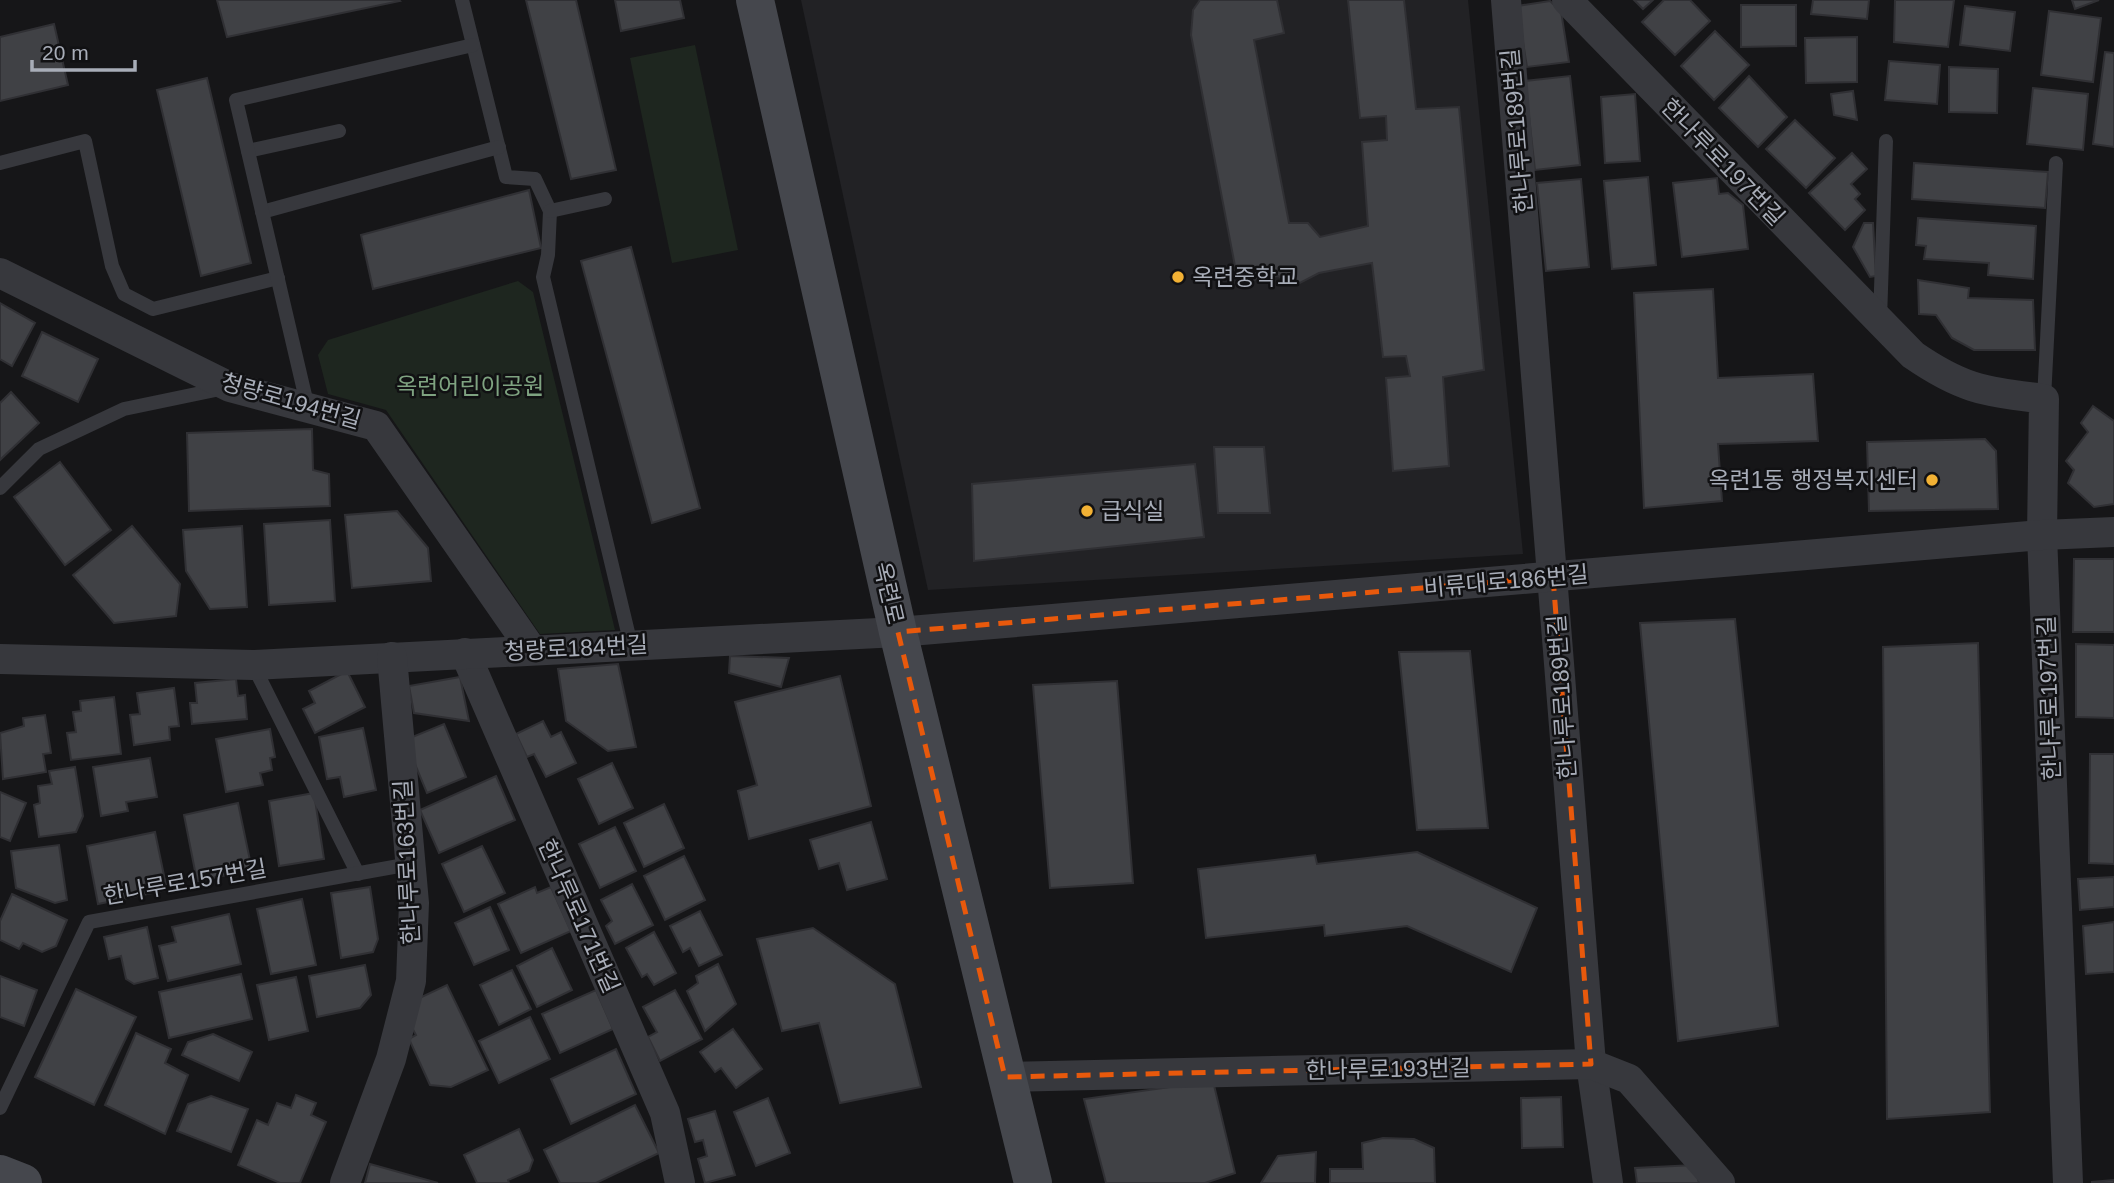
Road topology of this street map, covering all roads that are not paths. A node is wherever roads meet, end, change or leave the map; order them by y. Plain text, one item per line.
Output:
1 (463, 0) edge
2 (755, 0) edge
3 (1506, 0) edge
4 (1567, 0) edge
5 (473, 45) junction
6 (339, 131) dead end
7 (1886, 141) dead end
8 (499, 147) junction
9 (248, 151) junction
10 (0, 163) edge
11 (2056, 163) dead end
12 (605, 199) dead end
13 (550, 211) junction
14 (262, 212) junction
15 (0, 273) edge
16 (278, 278) junction
17 (1880, 324) junction
18 (230, 387) junction
19 (2044, 399) junction
20 (308, 408) junction
21 (0, 488) edge
22 (2114, 532) edge
23 (2042, 535) junction
24 (1553, 577) junction
25 (898, 632) junction
26 (631, 645) junction
27 (532, 650) junction
28 (464, 653) junction
29 (392, 657) junction
30 (0, 659) edge
31 (253, 665) junction
32 (410, 864) junction
33 (358, 874) junction
34 (1591, 1064) junction
35 (1005, 1077) junction
36 (0, 1108) edge
37 (0, 1174) edge
38 (23, 1183) edge
39 (345, 1183) edge
40 (680, 1183) edge
41 (1033, 1183) edge
42 (1608, 1183) edge
43 (1720, 1183) edge
44 (2068, 1183) edge

1 - 5 lane
2 - 25 street, 옥련로
3 - 24 street, 한나루로189번길
4 - 17 street, 한나루로197번길
5 - 8 lane
5 - 9 lane
6 - 9 lane
7 - 17 lane
8 - 13 lane
8 - 14 lane
9 - 14 lane
10 - 16 lane
11 - 19 lane
12 - 13 lane
13 - 26 lane
14 - 16 lane
15 - 18 street, 청량로194번길
16 - 20 lane
17 - 19 street, 한나루로197번길
18 - 20 street, 청량로194번길
18 - 21 lane
19 - 23 street, 한나루로197번길
20 - 27 street, 청량로194번길
22 - 23 street, 비류대로186번길
23 - 24 street, 비류대로186번길
23 - 44 street, 한나루로197번길
24 - 25 street, 비류대로186번길
24 - 34 street, 한나루로189번길
25 - 26 street, 청량로184번길
25 - 35 street, 옥련로
26 - 27 street, 청량로184번길
27 - 28 street, 청량로184번길
28 - 29 street, 청량로184번길
28 - 40 street, 한나루로171번길
29 - 31 street, 청량로184번길
29 - 32 street, 한나루로163번길
30 - 31 street, 청량로184번길
31 - 33 lane
32 - 33 lane, 한나루로157번길
32 - 39 street, 한나루로163번길
33 - 36 lane, 한나루로157번길
34 - 35 street, 한나루로193번길
34 - 42 street, 한나루로189번길
34 - 43 street, 한나루로193번길
35 - 41 street, 옥련로
37 - 38 street

